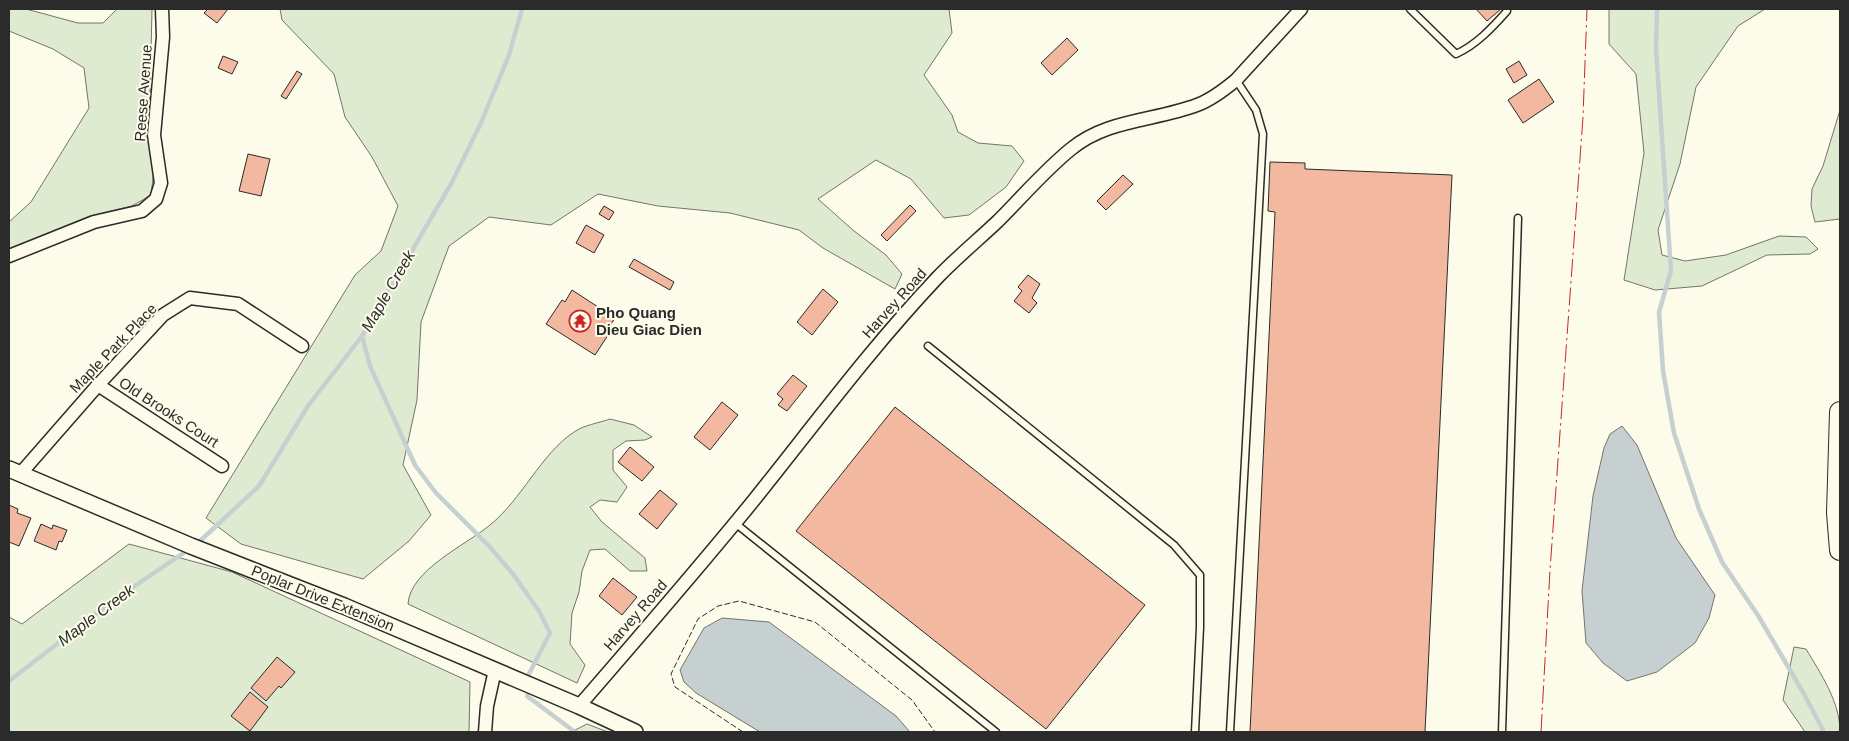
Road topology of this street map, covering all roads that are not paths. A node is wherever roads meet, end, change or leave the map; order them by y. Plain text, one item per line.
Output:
1 (162, 9) edge
2 (1301, 9) edge
3 (1410, 9) edge
4 (1507, 9) edge
5 (1236, 80) junction
6 (1518, 218) dead end
7 (9, 256) edge
8 (302, 346) dead end
9 (928, 346) dead end
10 (98, 385) junction
11 (1840, 412) edge
12 (222, 466) dead end
13 (15, 471) edge
14 (735, 523) junction
15 (1840, 550) edge
16 (495, 670) junction
17 (579, 706) junction
18 (485, 732) edge
19 (636, 732) edge
20 (996, 732) edge
21 (1195, 732) edge
22 (1230, 732) edge
23 (1502, 732) edge

1 - 7 street, Reese Avenue
2 - 5 street, Harvey Road
3 - 4 lane
5 - 14 street, Harvey Road
5 - 22 lane
6 - 23 lane
8 - 10 street, Maple Park Place
9 - 21 lane
10 - 12 street, Old Brooks Court
10 - 13 street, Maple Park Place
11 - 15 main road
13 - 16 street, Poplar Drive Extension
14 - 17 street, Harvey Road
14 - 20 lane
16 - 17 street, Poplar Drive Extension
16 - 18 street
17 - 19 street, Poplar Drive Extension

